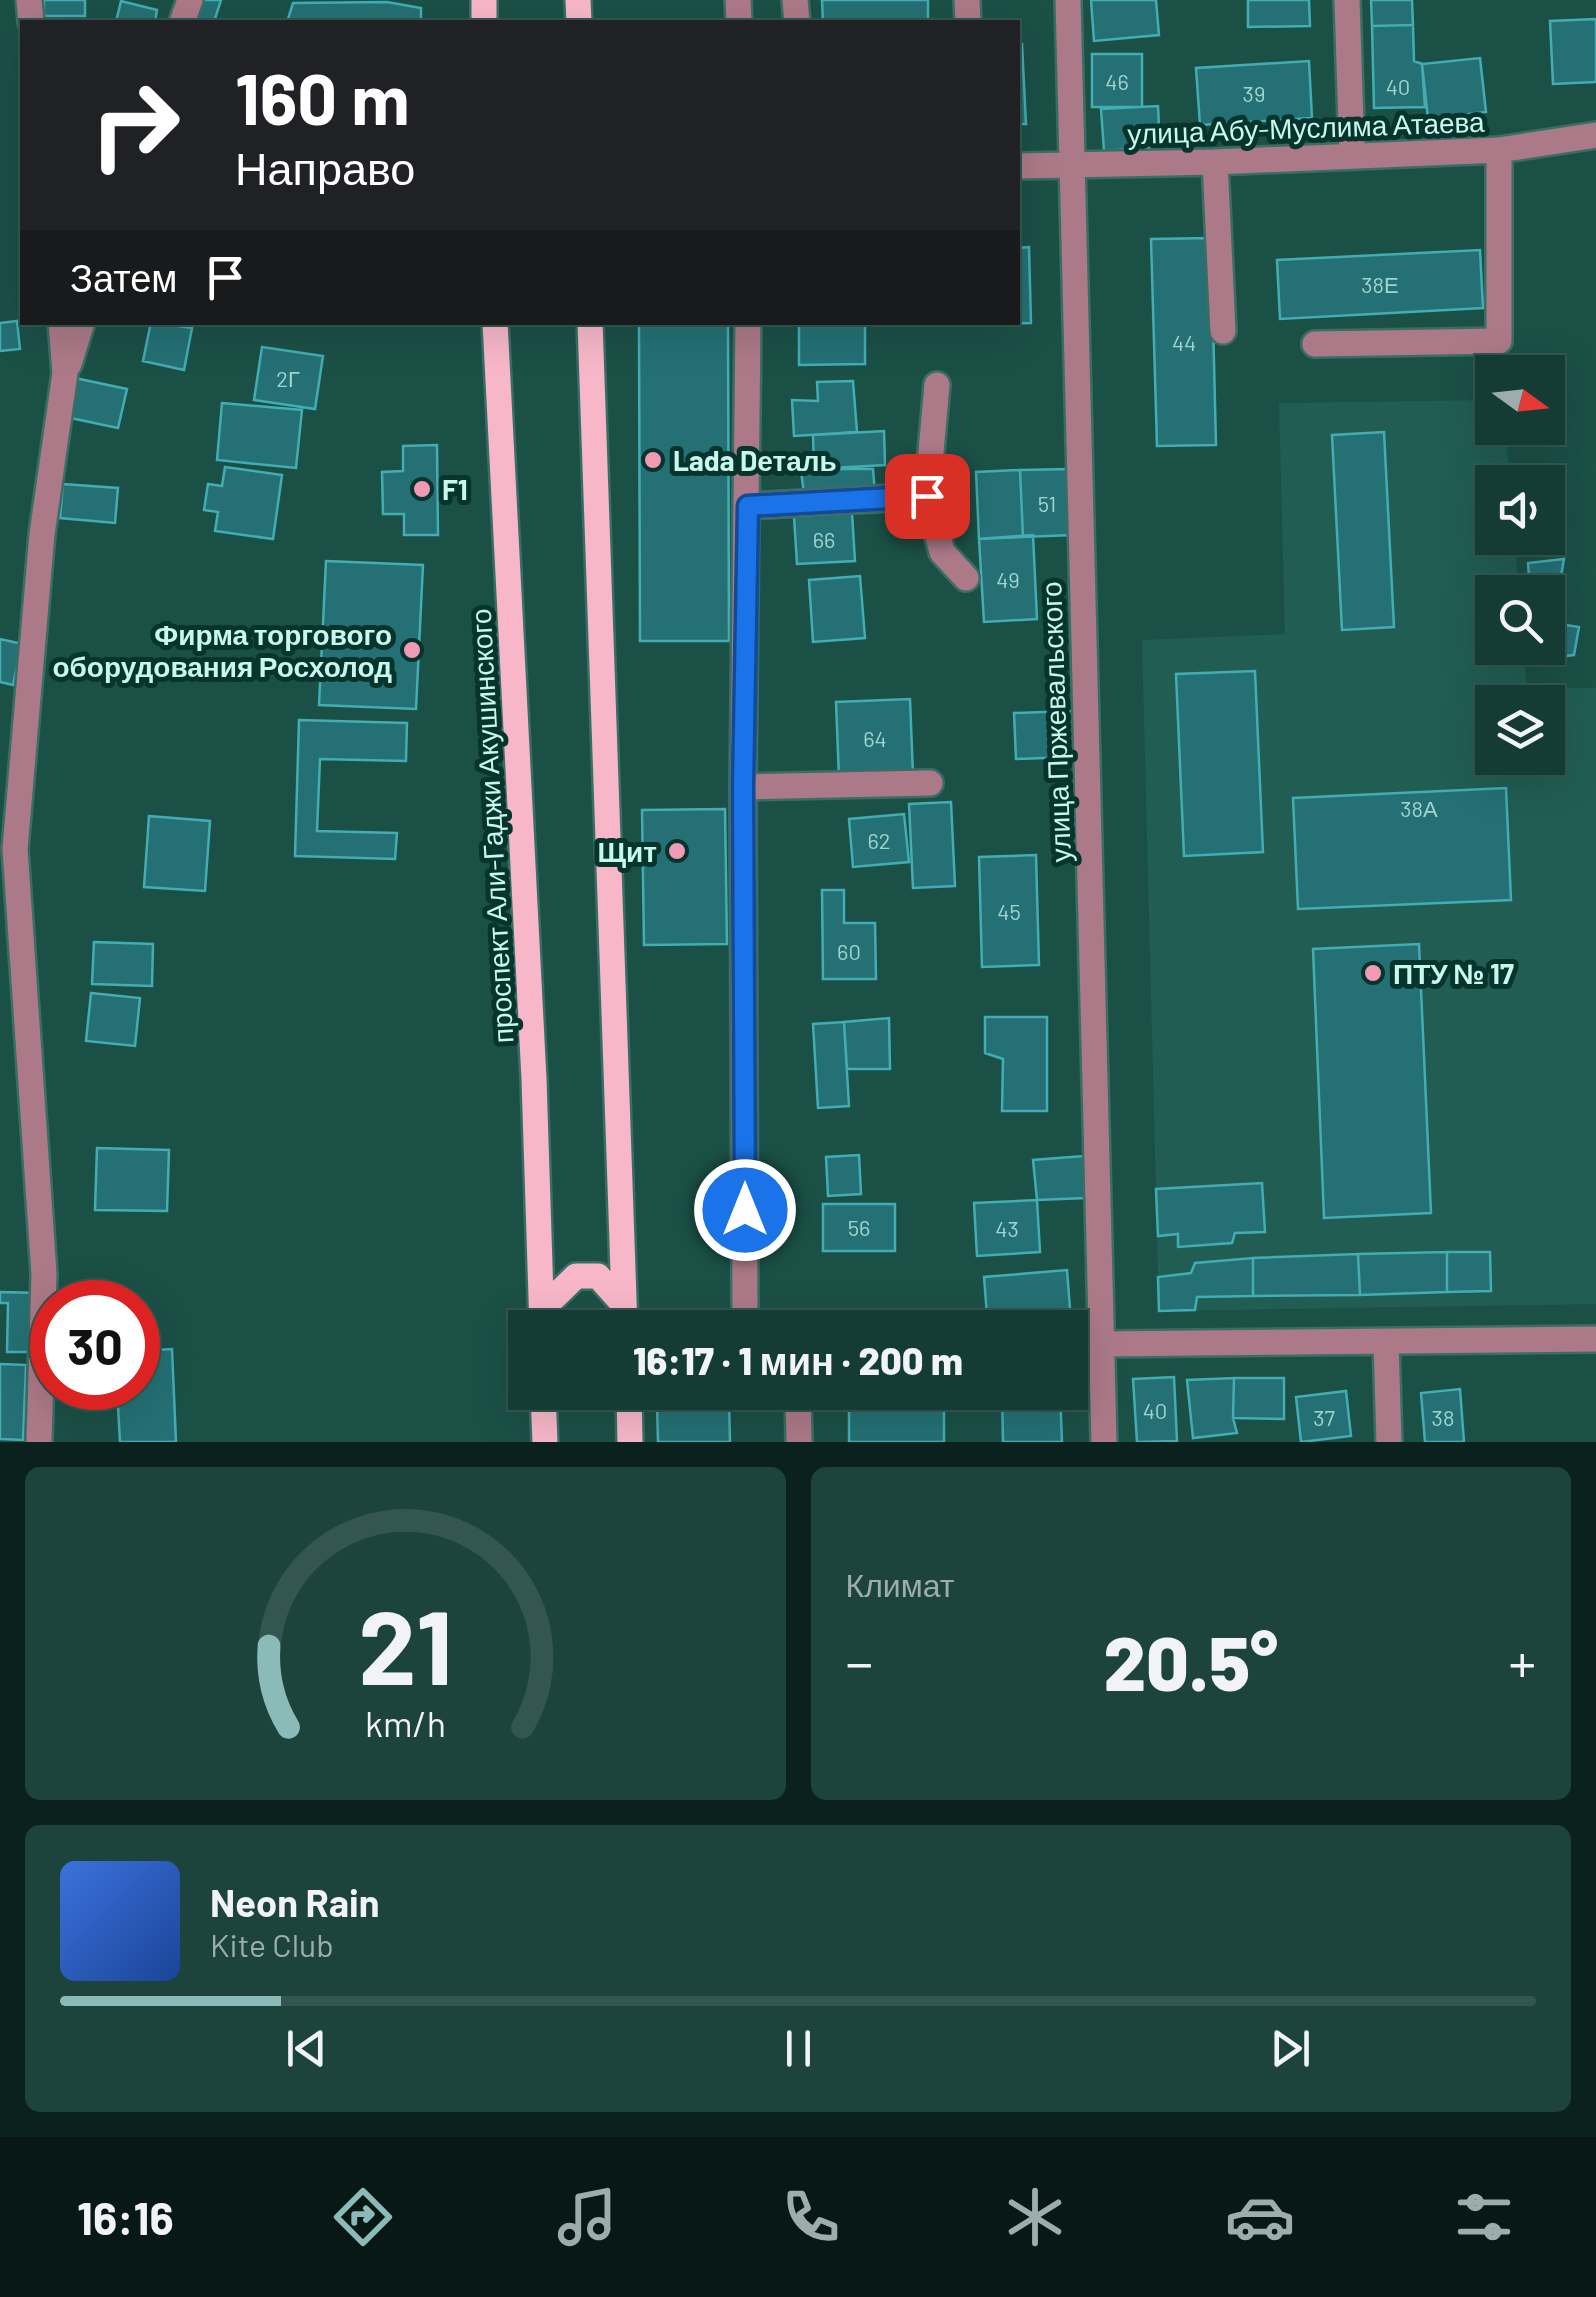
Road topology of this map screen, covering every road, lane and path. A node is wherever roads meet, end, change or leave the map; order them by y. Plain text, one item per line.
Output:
1 (1068, 0) edge
2 (1347, 0) edge
3 (1596, 134) edge
4 (1500, 150) junction
5 (1352, 155) junction
6 (1216, 162) junction
7 (1070, 165) junction
8 (1020, 166) edge
9 (61, 325) edge
10 (81, 325) edge
11 (496, 325) edge
12 (590, 325) edge
13 (748, 325) edge
14 (1223, 330) dead end
15 (1315, 344) dead end
16 (66, 373) junction
17 (937, 385) dead end
18 (927, 496) junction
19 (748, 506) junction
20 (966, 578) dead end
21 (930, 783) dead end
22 (743, 787) junction
23 (541, 1310) edge
24 (548, 1310) edge
25 (620, 1310) edge
26 (624, 1310) edge
27 (745, 1310) edge
28 (1596, 1339) edge
29 (1386, 1342) junction
30 (1102, 1344) junction
31 (1088, 1345) edge
32 (543, 1410) edge
33 (629, 1410) edge
34 (798, 1410) edge
35 (39, 1442) edge
36 (544, 1442) edge
37 (630, 1442) edge
38 (798, 1442) edge
39 (1104, 1442) edge
40 (1389, 1442) edge

1 - 7 street, улица Пржевальского
2 - 5 street
3 - 4 street, улица Абу-Муслима Атаева
4 - 5 street, улица Абу-Муслима Атаева
4 - 15 street
5 - 6 street, улица Абу-Муслима Атаева
6 - 7 street, улица Абу-Муслима Атаева
6 - 14 street
7 - 8 street, улица Абу-Муслима Атаева
7 - 30 street, улица Пржевальского
9 - 16 street
10 - 16 street
11 - 23 main road, проспект Али-Гаджи Акушинского
12 - 26 main road
13 - 19 street
16 - 35 street
17 - 18 street
18 - 19 street
18 - 20 street
19 - 22 street
21 - 22 street
22 - 27 street
24 - 25 main road
28 - 29 street
29 - 30 street
29 - 40 street
30 - 31 street
30 - 39 street, улица Пржевальского
32 - 36 main road
33 - 37 main road
34 - 38 street

